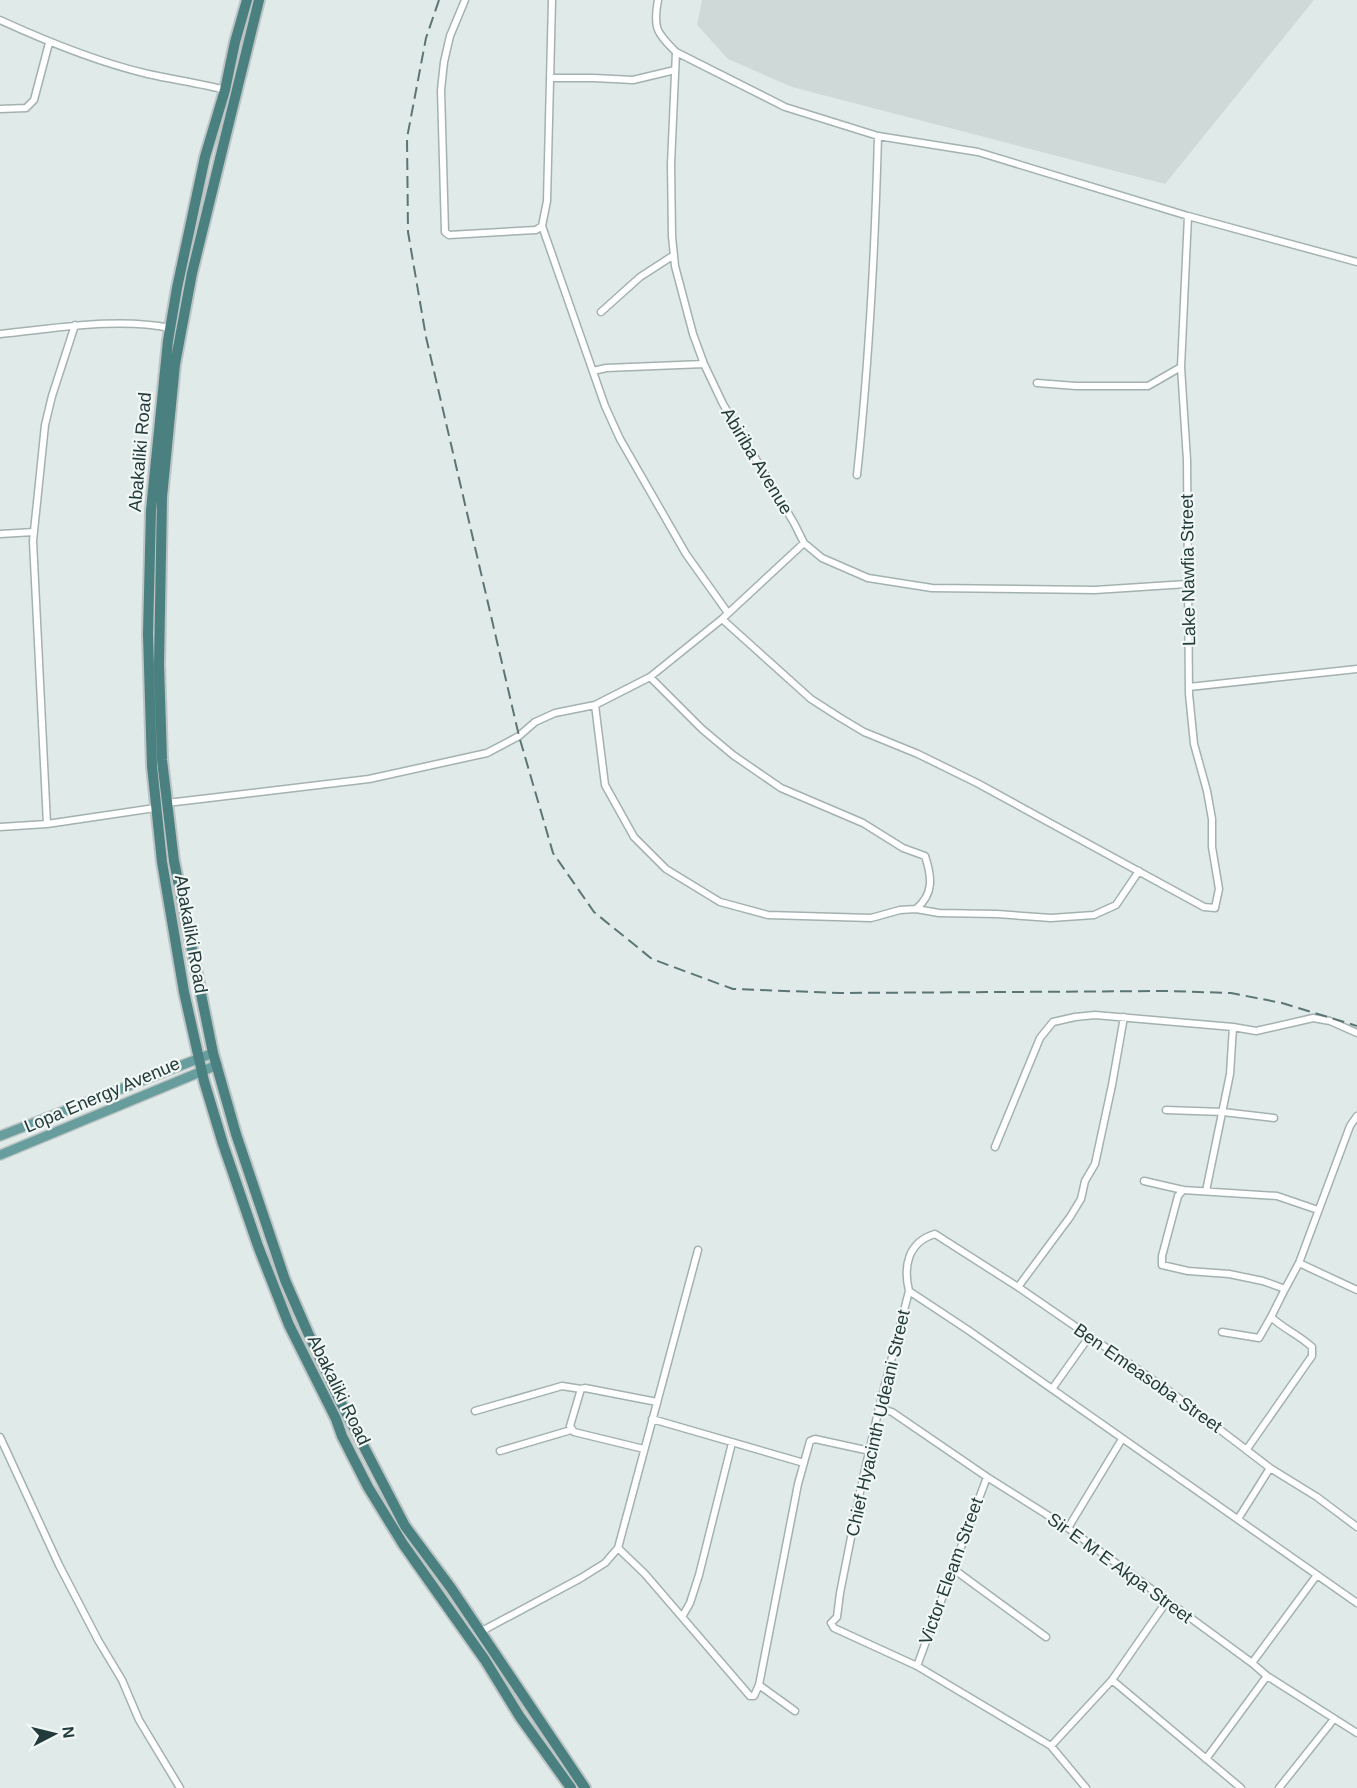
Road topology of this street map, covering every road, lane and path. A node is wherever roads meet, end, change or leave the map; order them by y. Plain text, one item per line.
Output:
1 (247, 0) edge
2 (259, 0) edge
3 (465, 0) edge
4 (552, 0) edge
5 (658, 0) edge
6 (0, 20) edge
7 (49, 43) junction
8 (676, 52) junction
9 (675, 70) junction
10 (550, 78) junction
11 (225, 90) junction
12 (0, 109) edge
13 (878, 136) junction
14 (1188, 216) junction
15 (542, 226) junction
16 (674, 255) junction
17 (1357, 262) edge
18 (601, 312) dead end
19 (75, 326) junction
20 (170, 328) junction
21 (0, 334) edge
22 (704, 364) junction
23 (1181, 367) junction
24 (593, 371) junction
25 (1037, 383) dead end
26 (857, 475) dead end
27 (34, 532) junction
28 (0, 534) edge
29 (804, 543) junction
30 (1187, 584) junction
31 (728, 613) junction
32 (722, 619) junction
33 (1357, 669) edge
34 (650, 677) junction
35 (1189, 687) junction
36 (595, 705) junction
37 (167, 803) junction
38 (155, 808) junction
39 (47, 824) junction
40 (0, 827) edge
41 (1139, 871) junction
42 (916, 909) junction
43 (1124, 1017) junction
44 (1233, 1027) junction
45 (1357, 1033) edge
46 (213, 1053) junction
47 (199, 1058) junction
48 (217, 1065) junction
49 (202, 1071) junction
50 (1166, 1110) dead end
51 (1223, 1112) junction
52 (1357, 1116) edge
53 (1274, 1118) dead end
54 (0, 1136) edge
55 (995, 1147) dead end
56 (0, 1155) edge
57 (1144, 1181) dead end
58 (1183, 1190) junction
59 (1206, 1191) junction
60 (1318, 1210) junction
61 (935, 1234) joint
62 (698, 1250) dead end
63 (1299, 1263) junction
64 (1018, 1287) junction
65 (1286, 1289) junction
66 (1357, 1290) edge
67 (909, 1291) junction
68 (1271, 1317) junction
69 (1222, 1332) dead end
70 (1089, 1337) junction
71 (581, 1389) junction
72 (1052, 1389) junction
73 (657, 1402) junction
74 (879, 1408) junction
75 (475, 1411) dead end
76 (652, 1419) junction
77 (571, 1430) junction
78 (0, 1437) edge
79 (1122, 1439) junction
80 (732, 1443) junction
81 (644, 1449) junction
82 (1247, 1449) junction
83 (500, 1451) dead end
84 (870, 1451) junction
85 (804, 1463) junction
86 (1270, 1468) junction
87 (987, 1477) junction
88 (1238, 1519) junction
89 (1357, 1527) edge
90 (1068, 1528) junction
91 (618, 1548) junction
92 (952, 1568) junction
93 (1317, 1575) junction
94 (1167, 1601) junction
95 (1357, 1603) edge
96 (682, 1617) junction
97 (480, 1632) junction
98 (1046, 1637) dead end
99 (1252, 1663) junction
100 (917, 1666) junction
101 (1267, 1676) junction
102 (1112, 1680) junction
103 (759, 1685) junction
104 (795, 1711) dead end
105 (1334, 1719) junction
106 (1357, 1733) edge
107 (1051, 1746) junction
108 (1206, 1759) junction
109 (180, 1788) edge
110 (571, 1788) edge
111 (585, 1788) edge
112 (1086, 1788) edge
113 (1241, 1788) edge
114 (1279, 1788) edge

1 - 11 highway, Abakaliki Road
2 - 37 highway, Abakaliki Road
3 - 15 street
4 - 10 street
5 - 8 street
6 - 7 street
7 - 11 street
7 - 12 street
8 - 9 street, Abiriba Avenue
8 - 13 street
9 - 10 street
9 - 16 street, Abiriba Avenue
10 - 15 street
11 - 20 highway, Abakaliki Road
13 - 14 street
13 - 26 street
14 - 17 street
14 - 23 street, Lake Nawfia Street
15 - 24 street
16 - 18 street
16 - 22 street, Abiriba Avenue
19 - 20 street
19 - 21 street
19 - 27 street
20 - 38 highway, Abakaliki Road
22 - 24 street
22 - 29 street, Abiriba Avenue
23 - 25 street
23 - 30 street, Lake Nawfia Street
24 - 31 street
27 - 28 street
27 - 39 street
29 - 30 street, Abiriba Avenue
29 - 31 street
30 - 35 street, Lake Nawfia Street
31 - 32 street
32 - 34 street
32 - 41 street
33 - 35 street
34 - 36 street
34 - 42 street
35 - 41 street, Lake Nawfia Street
36 - 37 street
36 - 42 street
37 - 46 highway, Abakaliki Road
38 - 39 street
38 - 47 highway, Abakaliki Road
39 - 40 street
41 - 42 street
43 - 44 street
43 - 55 street
43 - 64 street
44 - 45 street
44 - 51 street
46 - 47 main road, Lopa Energy Avenue
46 - 48 highway, Abakaliki Road
47 - 49 highway, Abakaliki Road
47 - 54 main road, Lopa Energy Avenue
48 - 49 main road, Lopa Energy Avenue
48 - 97 highway, Abakaliki Road
49 - 56 main road, Lopa Energy Avenue
49 - 110 highway, Abakaliki Road
50 - 51 street
51 - 53 street
51 - 59 street
52 - 60 street
57 - 58 street
58 - 59 street
58 - 65 street
59 - 60 street
60 - 63 street
61 - 64 street, Ben Emeasoba Street
61 - 67 street, Chief Hyacinth Udeani Street
62 - 73 street
63 - 65 street
63 - 66 street
64 - 70 street, Ben Emeasoba Street
65 - 68 street
67 - 72 street
67 - 74 street, Chief Hyacinth Udeani Street
68 - 69 street
68 - 82 street
70 - 72 street
70 - 82 street, Ben Emeasoba Street
71 - 73 street
71 - 75 street
71 - 77 street
72 - 79 street
73 - 76 street
74 - 84 street, Chief Hyacinth Udeani Street
74 - 87 street, Sir E M E Akpa Street
76 - 80 street
76 - 81 street
77 - 81 street
77 - 83 street
78 - 109 street
79 - 88 street
79 - 90 street
80 - 85 street
80 - 96 street
81 - 91 street
82 - 86 street, Ben Emeasoba Street
84 - 85 street
84 - 100 street, Chief Hyacinth Udeani Street
85 - 103 street
86 - 88 street
86 - 89 street, Ben Emeasoba Street
87 - 90 street, Sir E M E Akpa Street
87 - 92 street, Victor Eleam Street
88 - 93 street
90 - 94 street, Sir E M E Akpa Street
91 - 96 street
91 - 97 street
92 - 98 street
92 - 100 street, Victor Eleam Street
93 - 95 street
93 - 99 street
94 - 99 street, Sir E M E Akpa Street
94 - 102 street
96 - 103 street
97 - 111 highway, Abakaliki Road
99 - 101 street, Sir E M E Akpa Street
100 - 107 street
101 - 105 street, Sir E M E Akpa Street
101 - 108 street
102 - 107 street
102 - 108 street
103 - 104 street
105 - 106 street, Sir E M E Akpa Street
105 - 114 street
107 - 112 street
108 - 113 street

